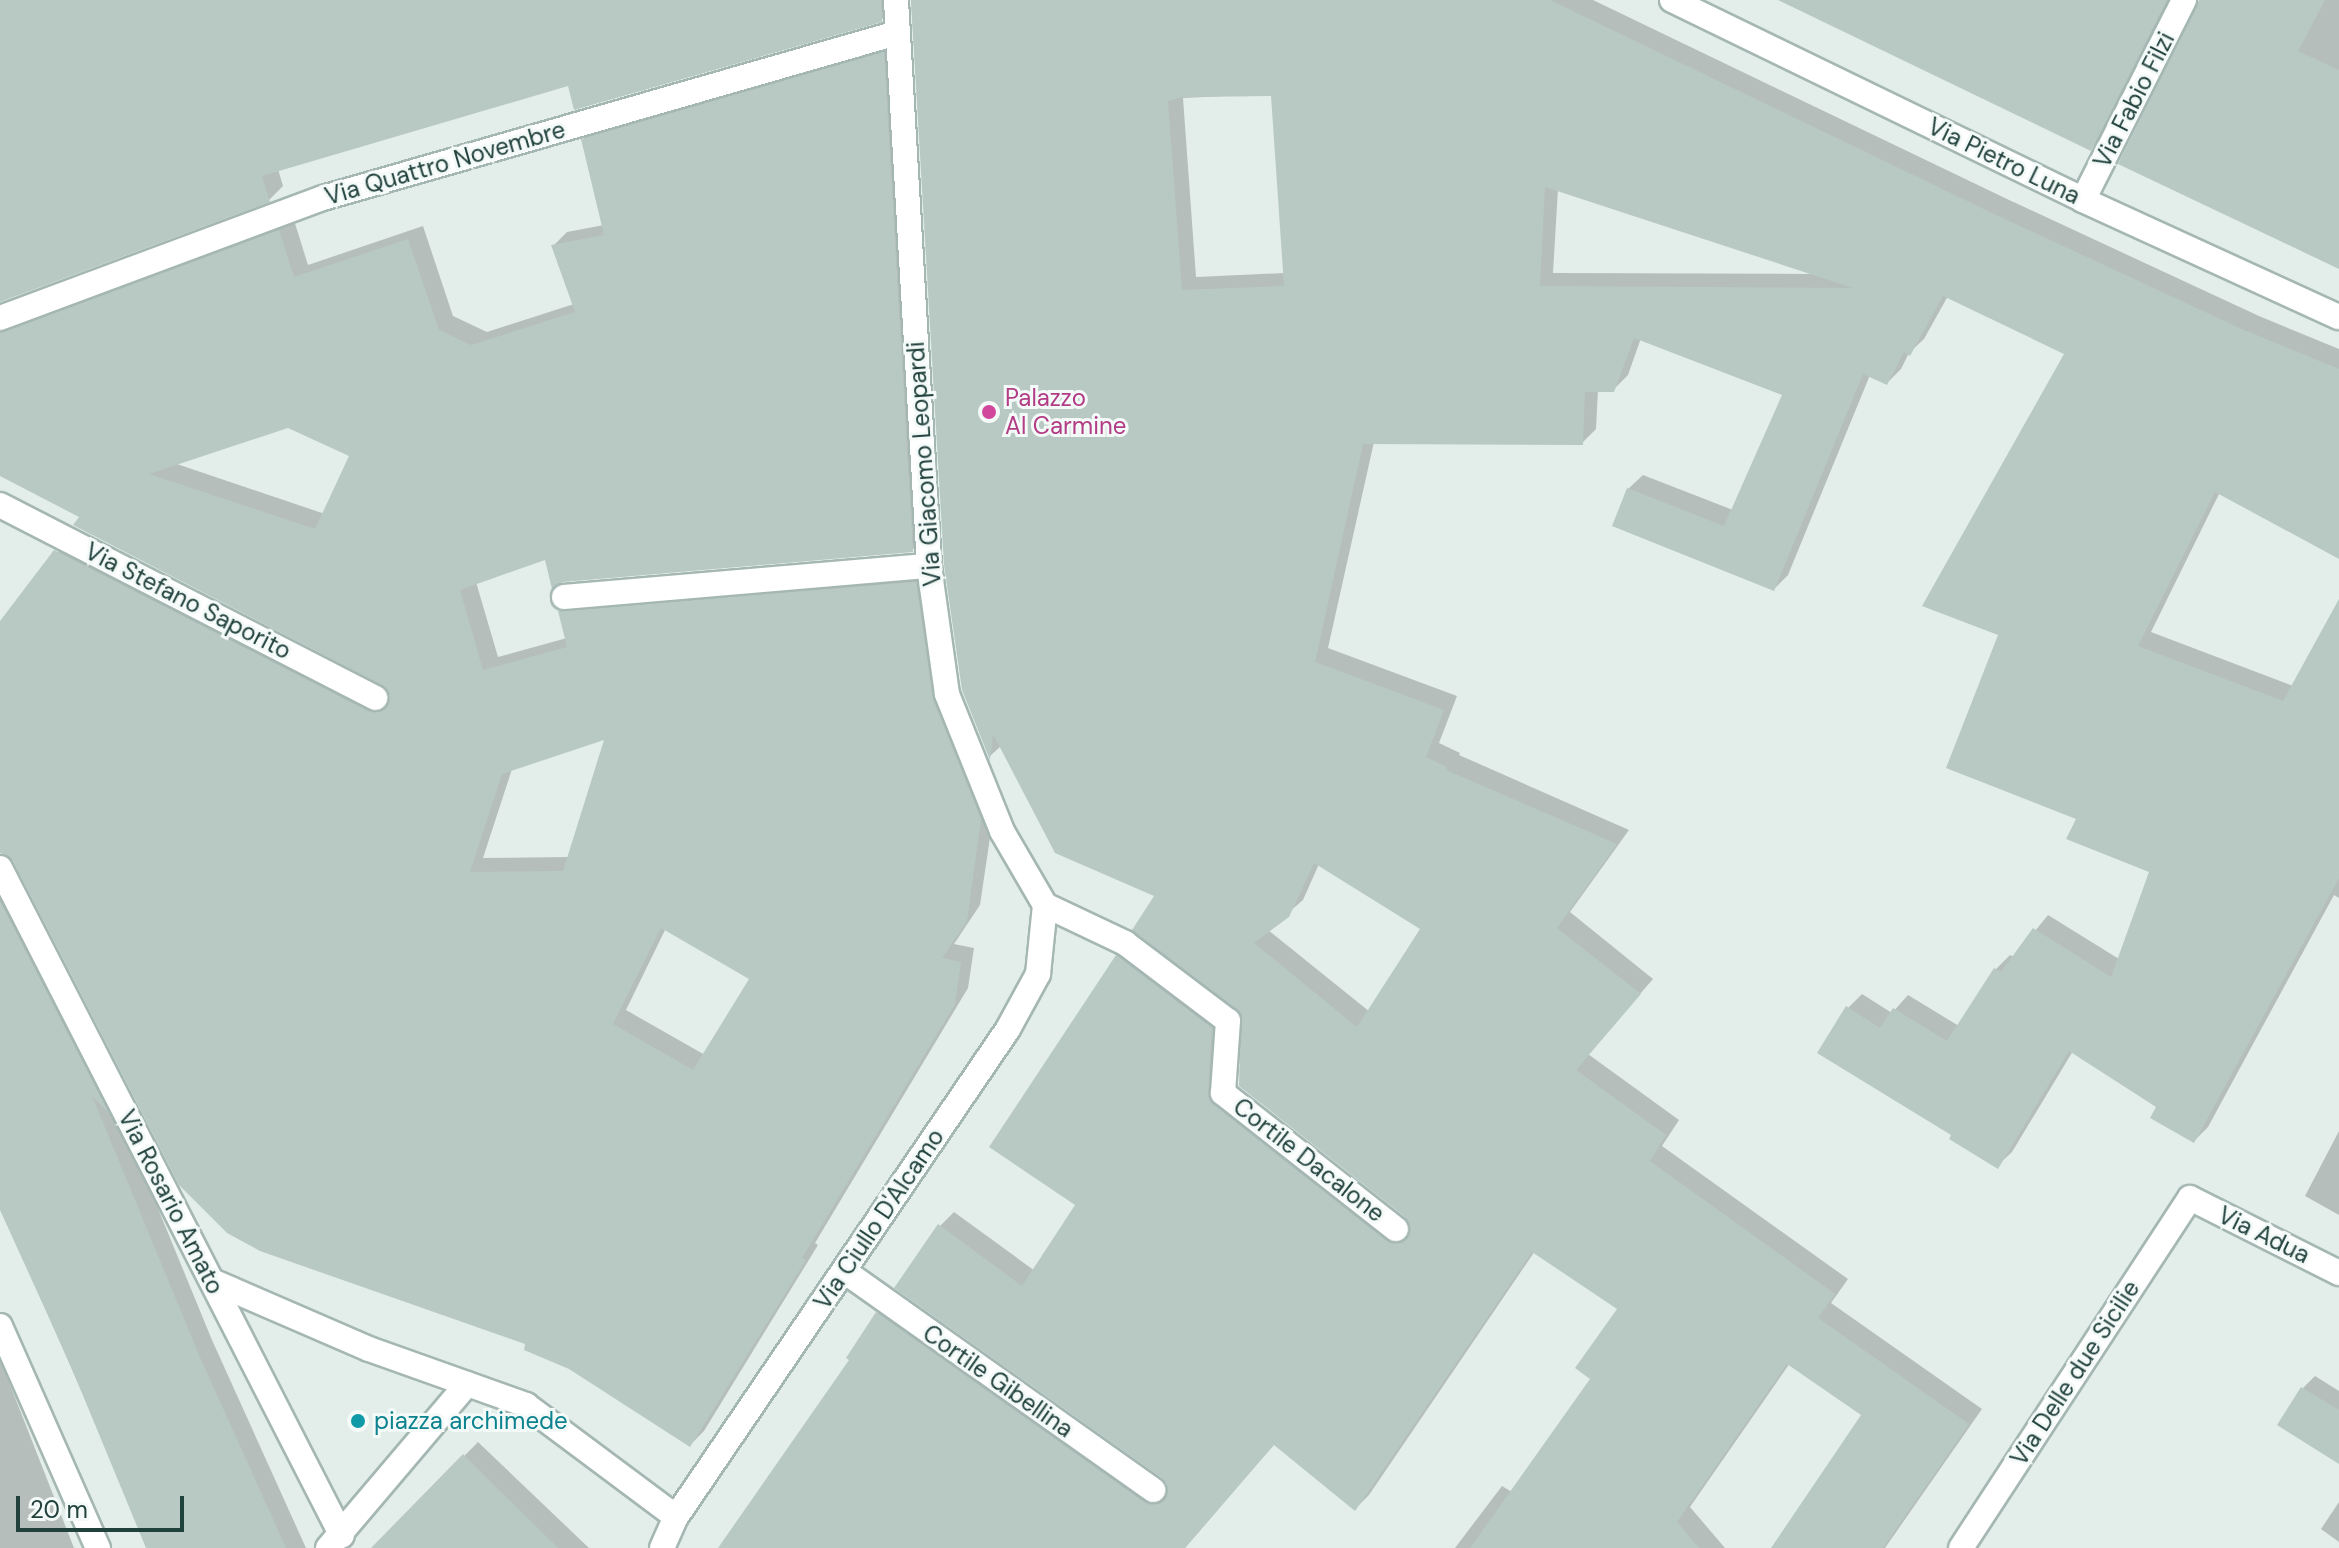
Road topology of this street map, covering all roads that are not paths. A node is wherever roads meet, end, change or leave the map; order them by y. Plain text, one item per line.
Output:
1 (896, 0) edge
2 (1672, 0) edge
3 (2184, 0) edge
4 (897, 33) junction
5 (2083, 200) junction
6 (2339, 317) edge
7 (0, 318) edge
8 (0, 505) edge
9 (929, 566) junction
10 (564, 597) dead end
11 (375, 698) dead end
12 (0, 868) edge
13 (1045, 905) junction
14 (2190, 1198) joint
15 (1396, 1229) dead end
16 (844, 1271) junction
17 (2339, 1273) edge
18 (212, 1281) junction
19 (0, 1326) edge
20 (467, 1384) junction
21 (1153, 1490) dead end
22 (676, 1517) junction
23 (335, 1542) edge
24 (98, 1548) edge
25 (662, 1548) edge
26 (1961, 1548) edge

1 - 4 street, Via Giacomo Leopardi
2 - 5 street, Via Pietro Luna
3 - 5 street, Via Fabio Filzi
4 - 7 street, Via Quattro Novembre
4 - 9 street, Via Giacomo Leopardi
5 - 6 street, Via Pietro Luna
8 - 11 street, Via Stefano Saporito
9 - 10 street
9 - 13 street, Via Giacomo Leopardi
12 - 18 street, Via Rosario Amato
13 - 15 street, Cortile Dacalone
13 - 16 street, Via Ciullo D'Alcamo
14 - 17 street, Via Adua
14 - 26 street, Via Delle due Sicilie
16 - 21 street, Cortile Gibellina
16 - 22 street, Via Ciullo D'Alcamo
18 - 20 street
18 - 23 street, Via Rosario Amato
19 - 24 street
20 - 22 street
20 - 23 street
22 - 25 street, Via Ciullo D'Alcamo

